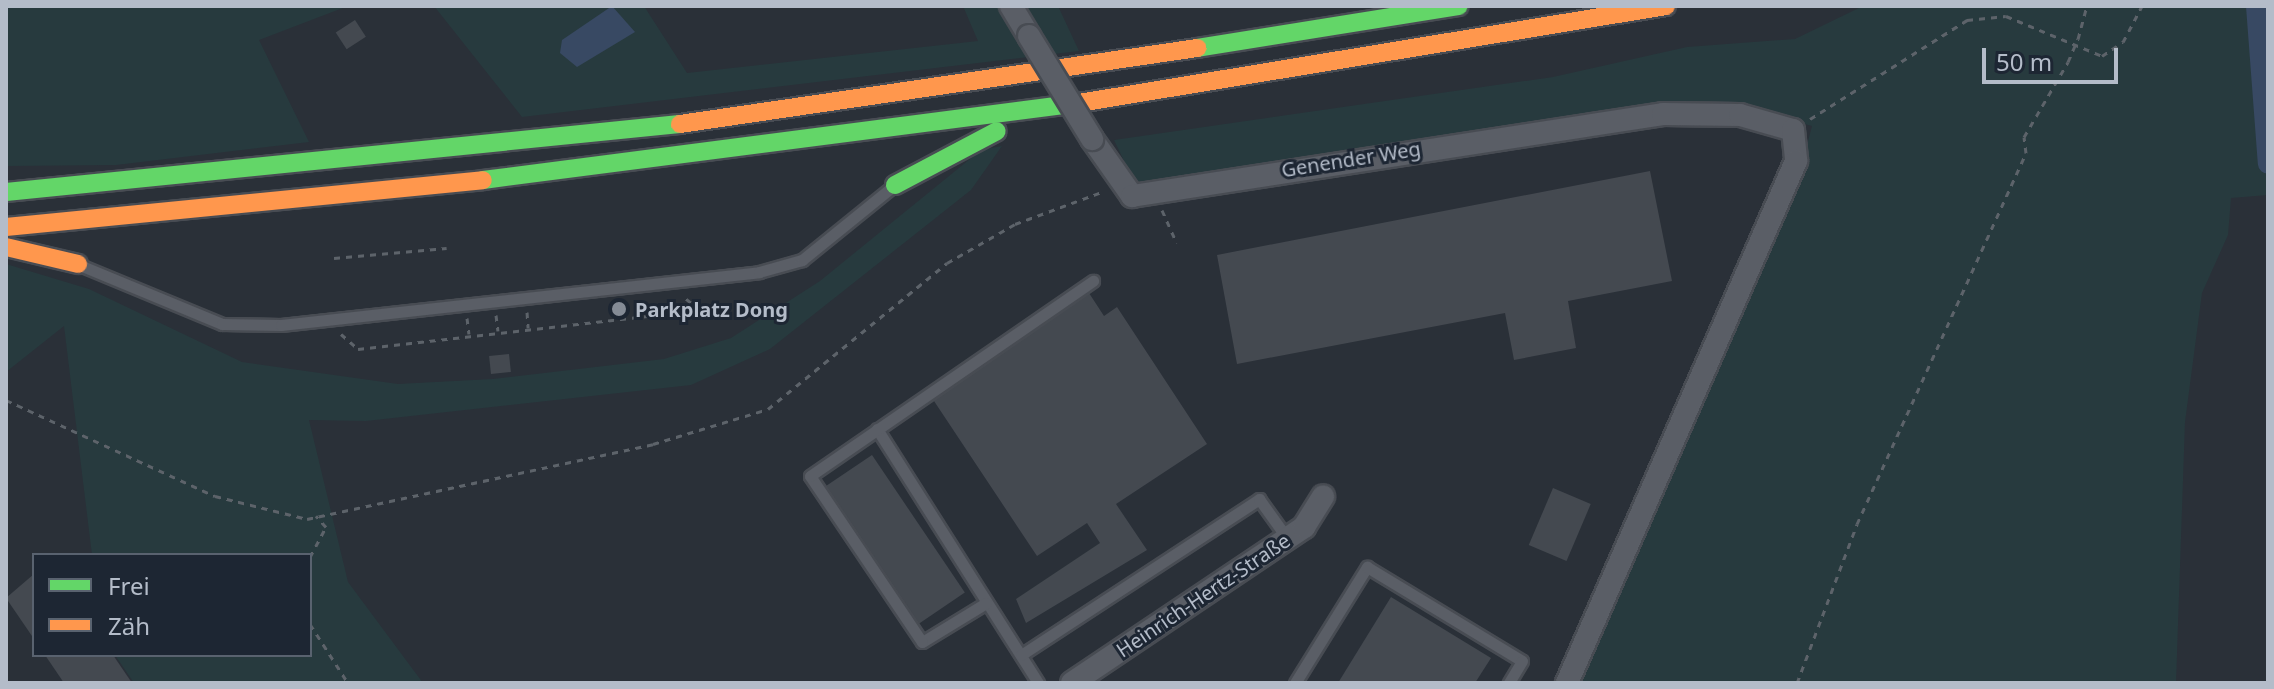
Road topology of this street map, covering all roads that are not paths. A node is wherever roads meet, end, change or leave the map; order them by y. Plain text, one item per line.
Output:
1 (1011, 6) edge
2 (1459, 6) edge
3 (1666, 6) edge
4 (1068, 106) junction
5 (895, 185) joint
6 (6, 192) edge
7 (6, 227) edge
8 (6, 247) edge
9 (78, 264) joint
10 (1093, 281) dead end
11 (877, 429) junction
12 (1323, 497) dead end
13 (1287, 538) junction
14 (986, 603) junction
15 (1021, 655) junction
16 (1082, 680) edge
17 (1038, 683) edge
18 (1295, 683) edge
19 (1509, 683) edge
20 (1567, 683) edge

1 - 20 street, Genender Weg, bridge
2 - 6 highway
3 - 4 highway
4 - 5 highway
4 - 7 highway
5 - 9 lane
8 - 9 highway
10 - 11 lane
11 - 14 lane
11 - 14 lane
12 - 13 street, Heinrich-Hertz-Straße
13 - 15 lane
13 - 16 street, Heinrich-Hertz-Straße
14 - 15 lane
15 - 17 lane
18 - 19 lane

